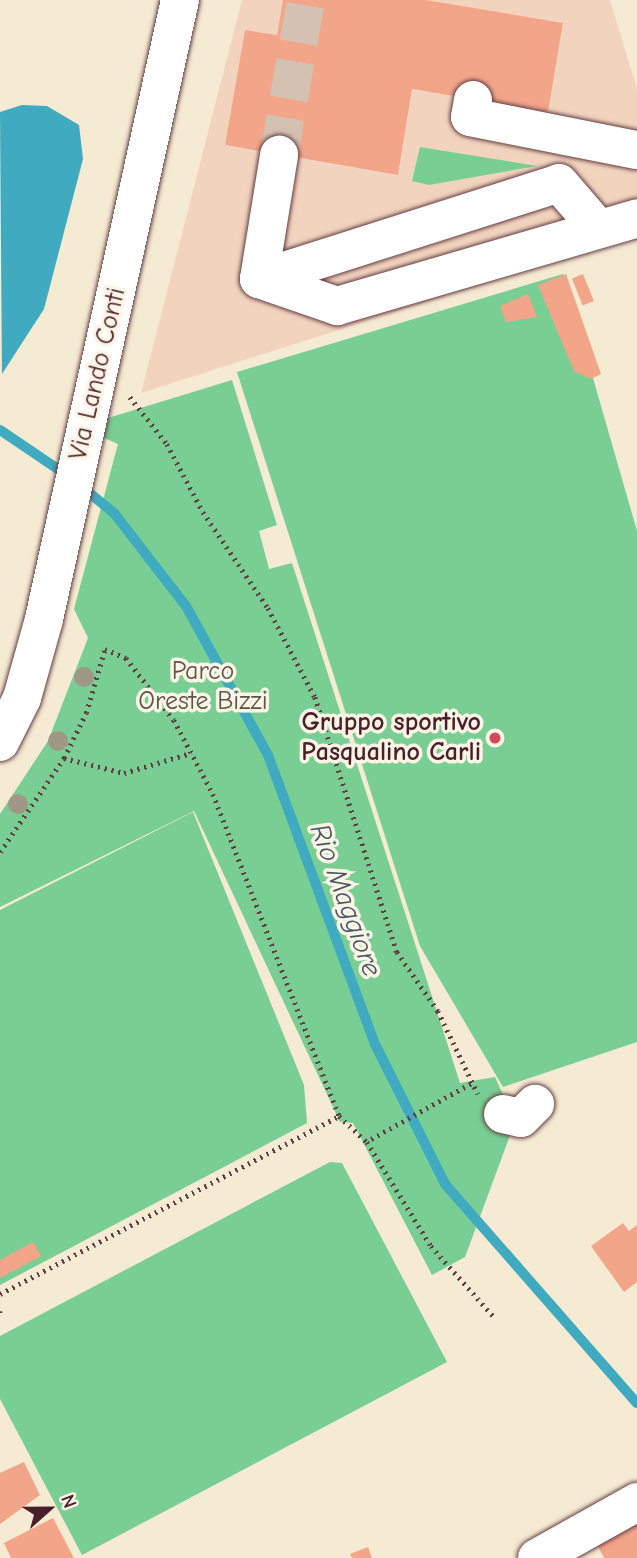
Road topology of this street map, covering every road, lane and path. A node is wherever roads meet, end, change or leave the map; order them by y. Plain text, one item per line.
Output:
1 (180, 0) edge
2 (491, 109) dead end
3 (637, 150) edge
4 (279, 155) tunnel mouth
5 (637, 218) edge
6 (121, 385) dead end
7 (0, 742) edge
8 (191, 752) junction
9 (64, 758) junction
10 (0, 852) edge
11 (471, 1084) junction
12 (529, 1107) dead end
13 (340, 1116) junction
14 (367, 1142) junction
15 (0, 1294) edge
16 (494, 1317) dead end
17 (637, 1502) edge
18 (537, 1558) edge

1 - 7 street, Via Lando Conti
2 - 3 street
4 - 5 street
6 - 11 path
8 - 9 path
8 - 9 path
8 - 13 path
9 - 10 path
11 - 12 path
11 - 14 path
13 - 14 path
13 - 15 path
14 - 16 path
17 - 18 street

